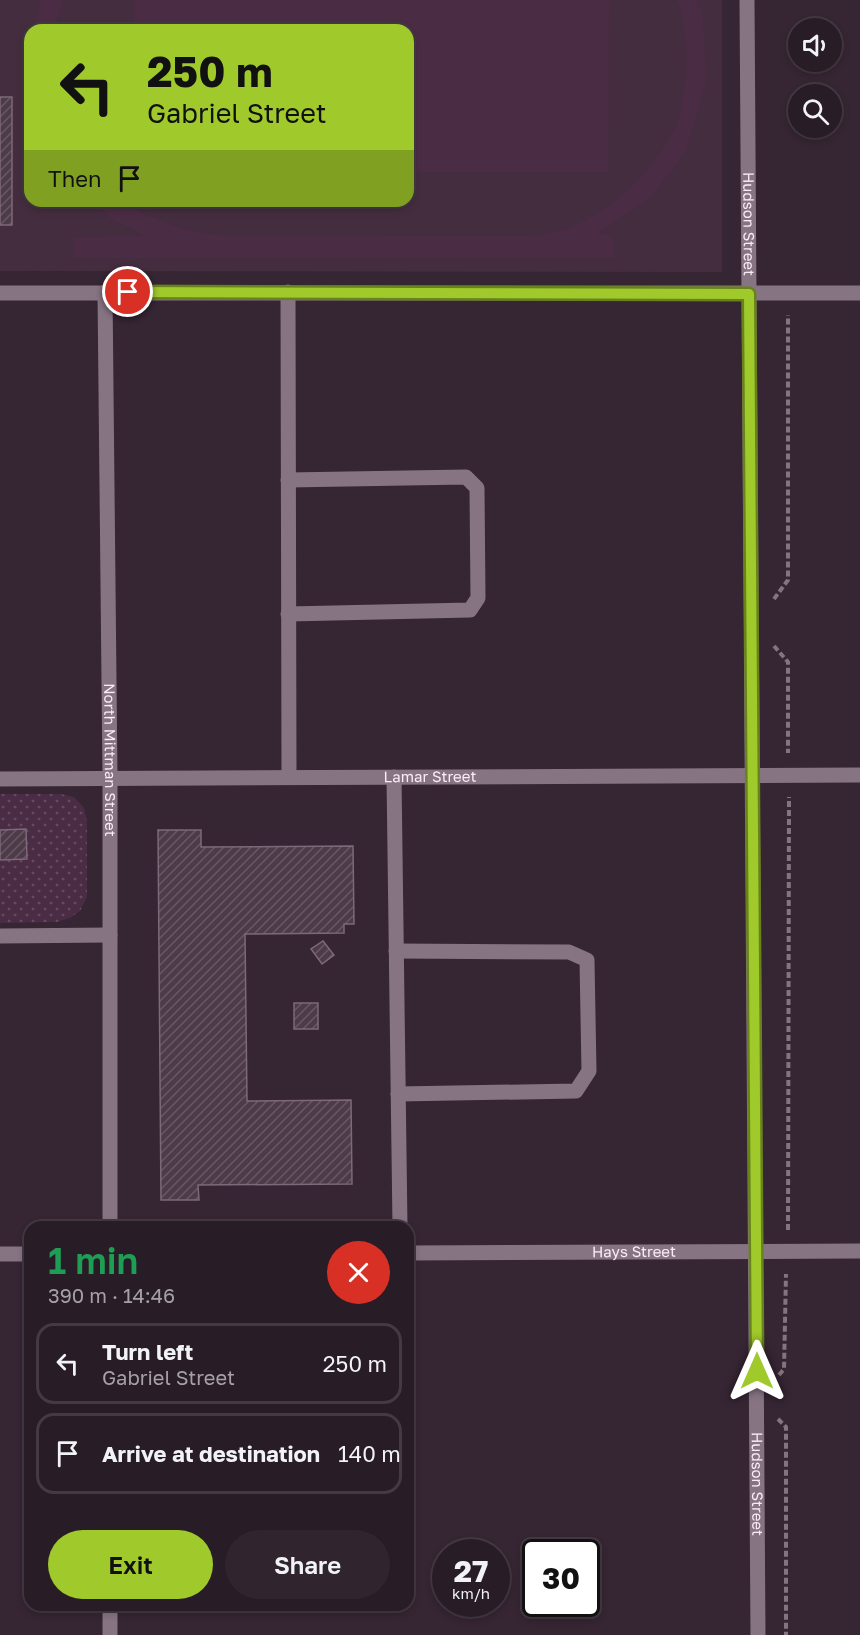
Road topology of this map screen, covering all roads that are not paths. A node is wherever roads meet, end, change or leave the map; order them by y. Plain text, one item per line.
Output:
1 (747, 0) edge
2 (105, 292) junction
3 (288, 292) junction
4 (0, 293) edge
5 (860, 293) edge
6 (749, 294) junction
7 (288, 480) junction
8 (288, 614) junction
9 (860, 775) edge
10 (752, 776) junction
11 (289, 777) junction
12 (394, 777) junction
13 (110, 778) junction
14 (0, 779) edge
15 (110, 935) junction
16 (0, 936) edge
17 (396, 951) junction
18 (398, 1094) junction
19 (110, 1221) edge
20 (399, 1221) edge
21 (756, 1251) junction
22 (860, 1251) edge
23 (414, 1253) edge
24 (0, 1254) edge
25 (24, 1254) edge
26 (110, 1611) edge
27 (110, 1635) edge
28 (758, 1635) edge

1 - 6 street, Hudson Street
2 - 3 street
2 - 4 street
2 - 13 street, North Mittman Street
3 - 6 street
3 - 7 street
5 - 6 street
6 - 10 street, Hudson Street
7 - 8 street
7 - 8 street
8 - 11 street
9 - 10 street, Lamar Street
10 - 12 street, Lamar Street
10 - 21 street, Hudson Street
11 - 12 street, Lamar Street
11 - 13 street, Lamar Street
12 - 17 street
13 - 14 street, Lamar Street
13 - 15 street, North Mittman Street
15 - 16 street
15 - 19 street, North Mittman Street
17 - 18 street
17 - 18 street
18 - 20 street
21 - 22 street, Hays Street
21 - 23 street, Hays Street
21 - 28 street, Hudson Street
24 - 25 street
26 - 27 street

